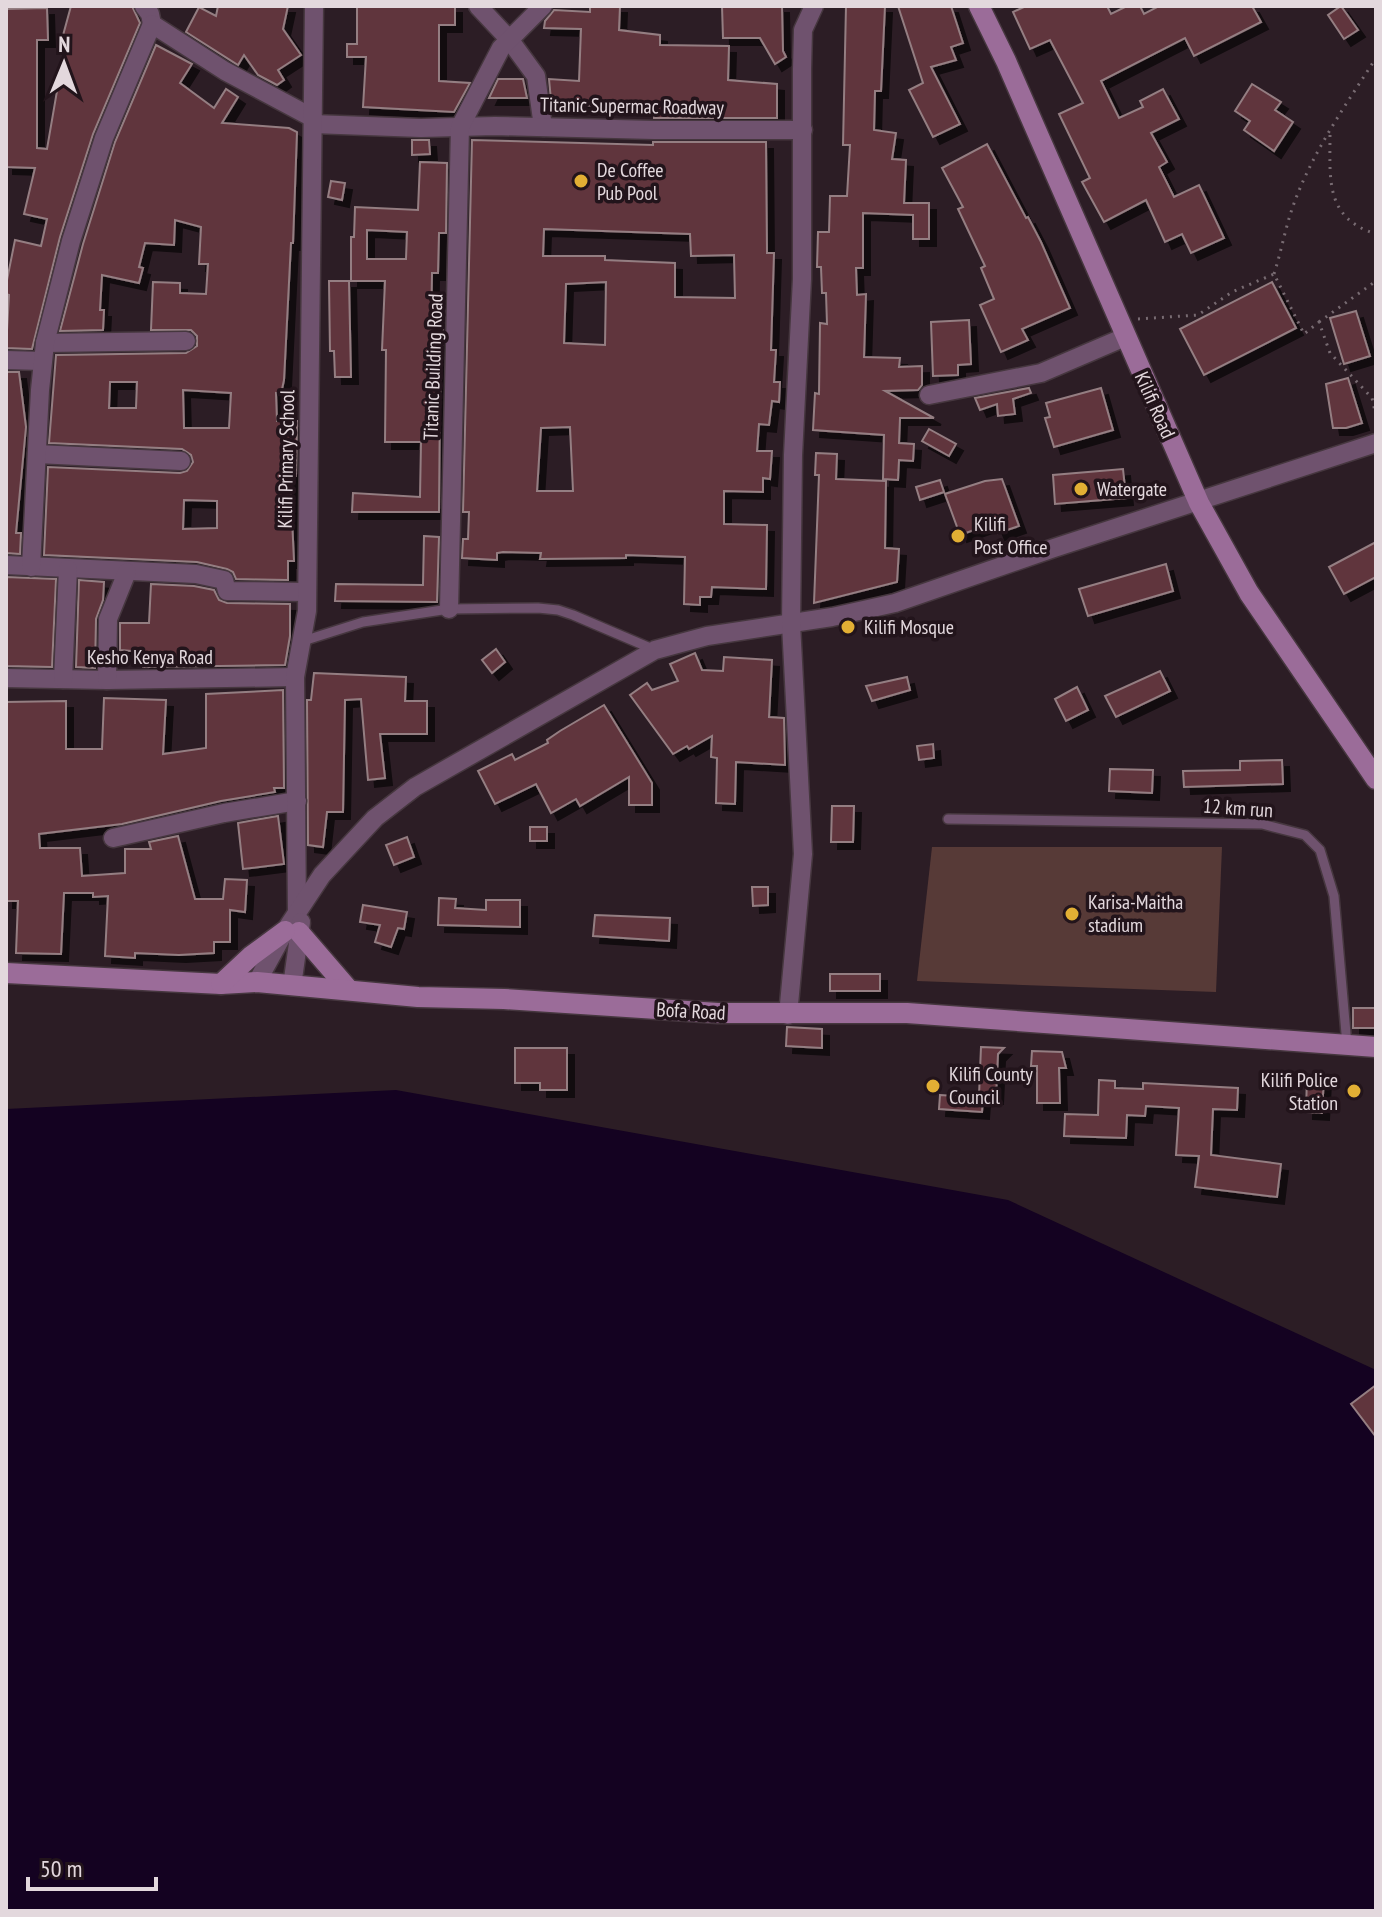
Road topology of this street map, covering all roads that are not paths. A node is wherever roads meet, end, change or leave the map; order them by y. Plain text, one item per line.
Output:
1 (144, 6) edge
2 (314, 6) edge
3 (478, 6) edge
4 (543, 6) edge
5 (814, 6) edge
6 (979, 6) edge
7 (152, 24) junction
8 (509, 39) junction
9 (313, 121) junction
10 (460, 127) junction
11 (543, 127) junction
12 (803, 130) junction
13 (1121, 328) junction
14 (186, 341) dead end
15 (44, 352) junction
16 (6, 360) edge
17 (929, 395) dead end
18 (1376, 443) edge
19 (37, 454) junction
20 (181, 461) dead end
21 (1199, 503) junction
22 (6, 565) edge
23 (31, 567) junction
24 (68, 569) junction
25 (127, 572) junction
26 (306, 592) junction
27 (449, 609) junction
28 (791, 624) junction
29 (303, 641) junction
30 (655, 650) junction
31 (295, 677) junction
32 (6, 678) edge
33 (63, 679) junction
34 (107, 680) junction
35 (1376, 779) edge
36 (297, 801) junction
37 (948, 819) dead end
38 (113, 838) dead end
39 (296, 919) junction
40 (6, 973) edge
41 (257, 982) junction
42 (221, 984) junction
43 (292, 986) junction
44 (349, 990) junction
45 (788, 1015) junction
46 (1347, 1045) junction
47 (1376, 1047) edge

1 - 7 street
2 - 9 street, Kilifi Primary School
3 - 8 street
4 - 8 street
5 - 12 street
6 - 13 street, Kilifi Road
7 - 9 street
7 - 15 street
8 - 10 street
8 - 11 street
9 - 10 street, Titanic Supermac Roadway
9 - 26 street, Kilifi Primary School
10 - 11 street, Titanic Supermac Roadway
10 - 27 street, Titanic Building Road
11 - 12 street, Titanic Supermac Roadway
12 - 28 street
13 - 17 street
13 - 21 street, Kilifi Road
14 - 15 street
15 - 16 street
15 - 19 street
18 - 21 street
19 - 20 street
19 - 23 street
21 - 28 street
21 - 35 street, Kilifi Road
22 - 23 street
23 - 24 street
24 - 25 street
24 - 33 street
25 - 26 street
25 - 34 street
26 - 29 street, Kilifi Primary School
27 - 29 lane
27 - 30 lane
28 - 30 street
28 - 45 street
29 - 31 street, Kilifi Primary School
30 - 39 street
31 - 34 street, Kesho Kenya Road
31 - 36 street, Kilifi Primary School
32 - 33 street, Kesho Kenya Road
33 - 34 street, Kesho Kenya Road
36 - 38 street
36 - 39 street, Kilifi Primary School
37 - 46 lane, 12 km run
39 - 41 street
39 - 42 street
39 - 43 street, Kilifi Primary School
39 - 44 street
40 - 42 street, Bofa Road
41 - 42 street, Bofa Road
41 - 43 street, Bofa Road
43 - 44 street, Bofa Road
44 - 45 street, Bofa Road
45 - 46 street, Bofa Road
46 - 47 street, Bofa Road

